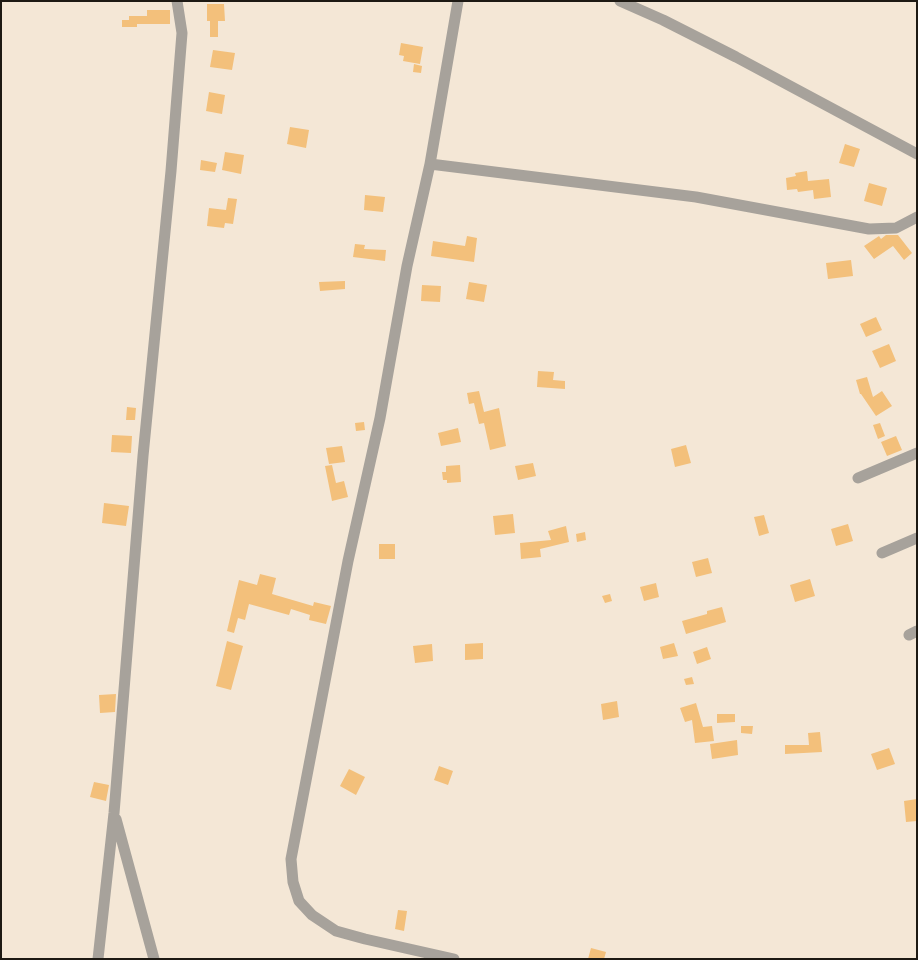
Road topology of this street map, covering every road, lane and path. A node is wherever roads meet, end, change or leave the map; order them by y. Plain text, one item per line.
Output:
1 (177, 1) edge
2 (458, 1) edge
3 (620, 1) edge
4 (917, 154) edge
5 (430, 164) junction
6 (917, 217) edge
7 (917, 453) edge
8 (858, 478) dead end
9 (917, 538) edge
10 (882, 553) dead end
11 (114, 813) junction
12 (98, 959) edge
13 (154, 959) edge
14 (454, 959) edge

1 - 11 street
2 - 5 street
3 - 4 street
5 - 6 street
5 - 14 street
7 - 8 street
9 - 10 street
11 - 12 street
11 - 13 street

